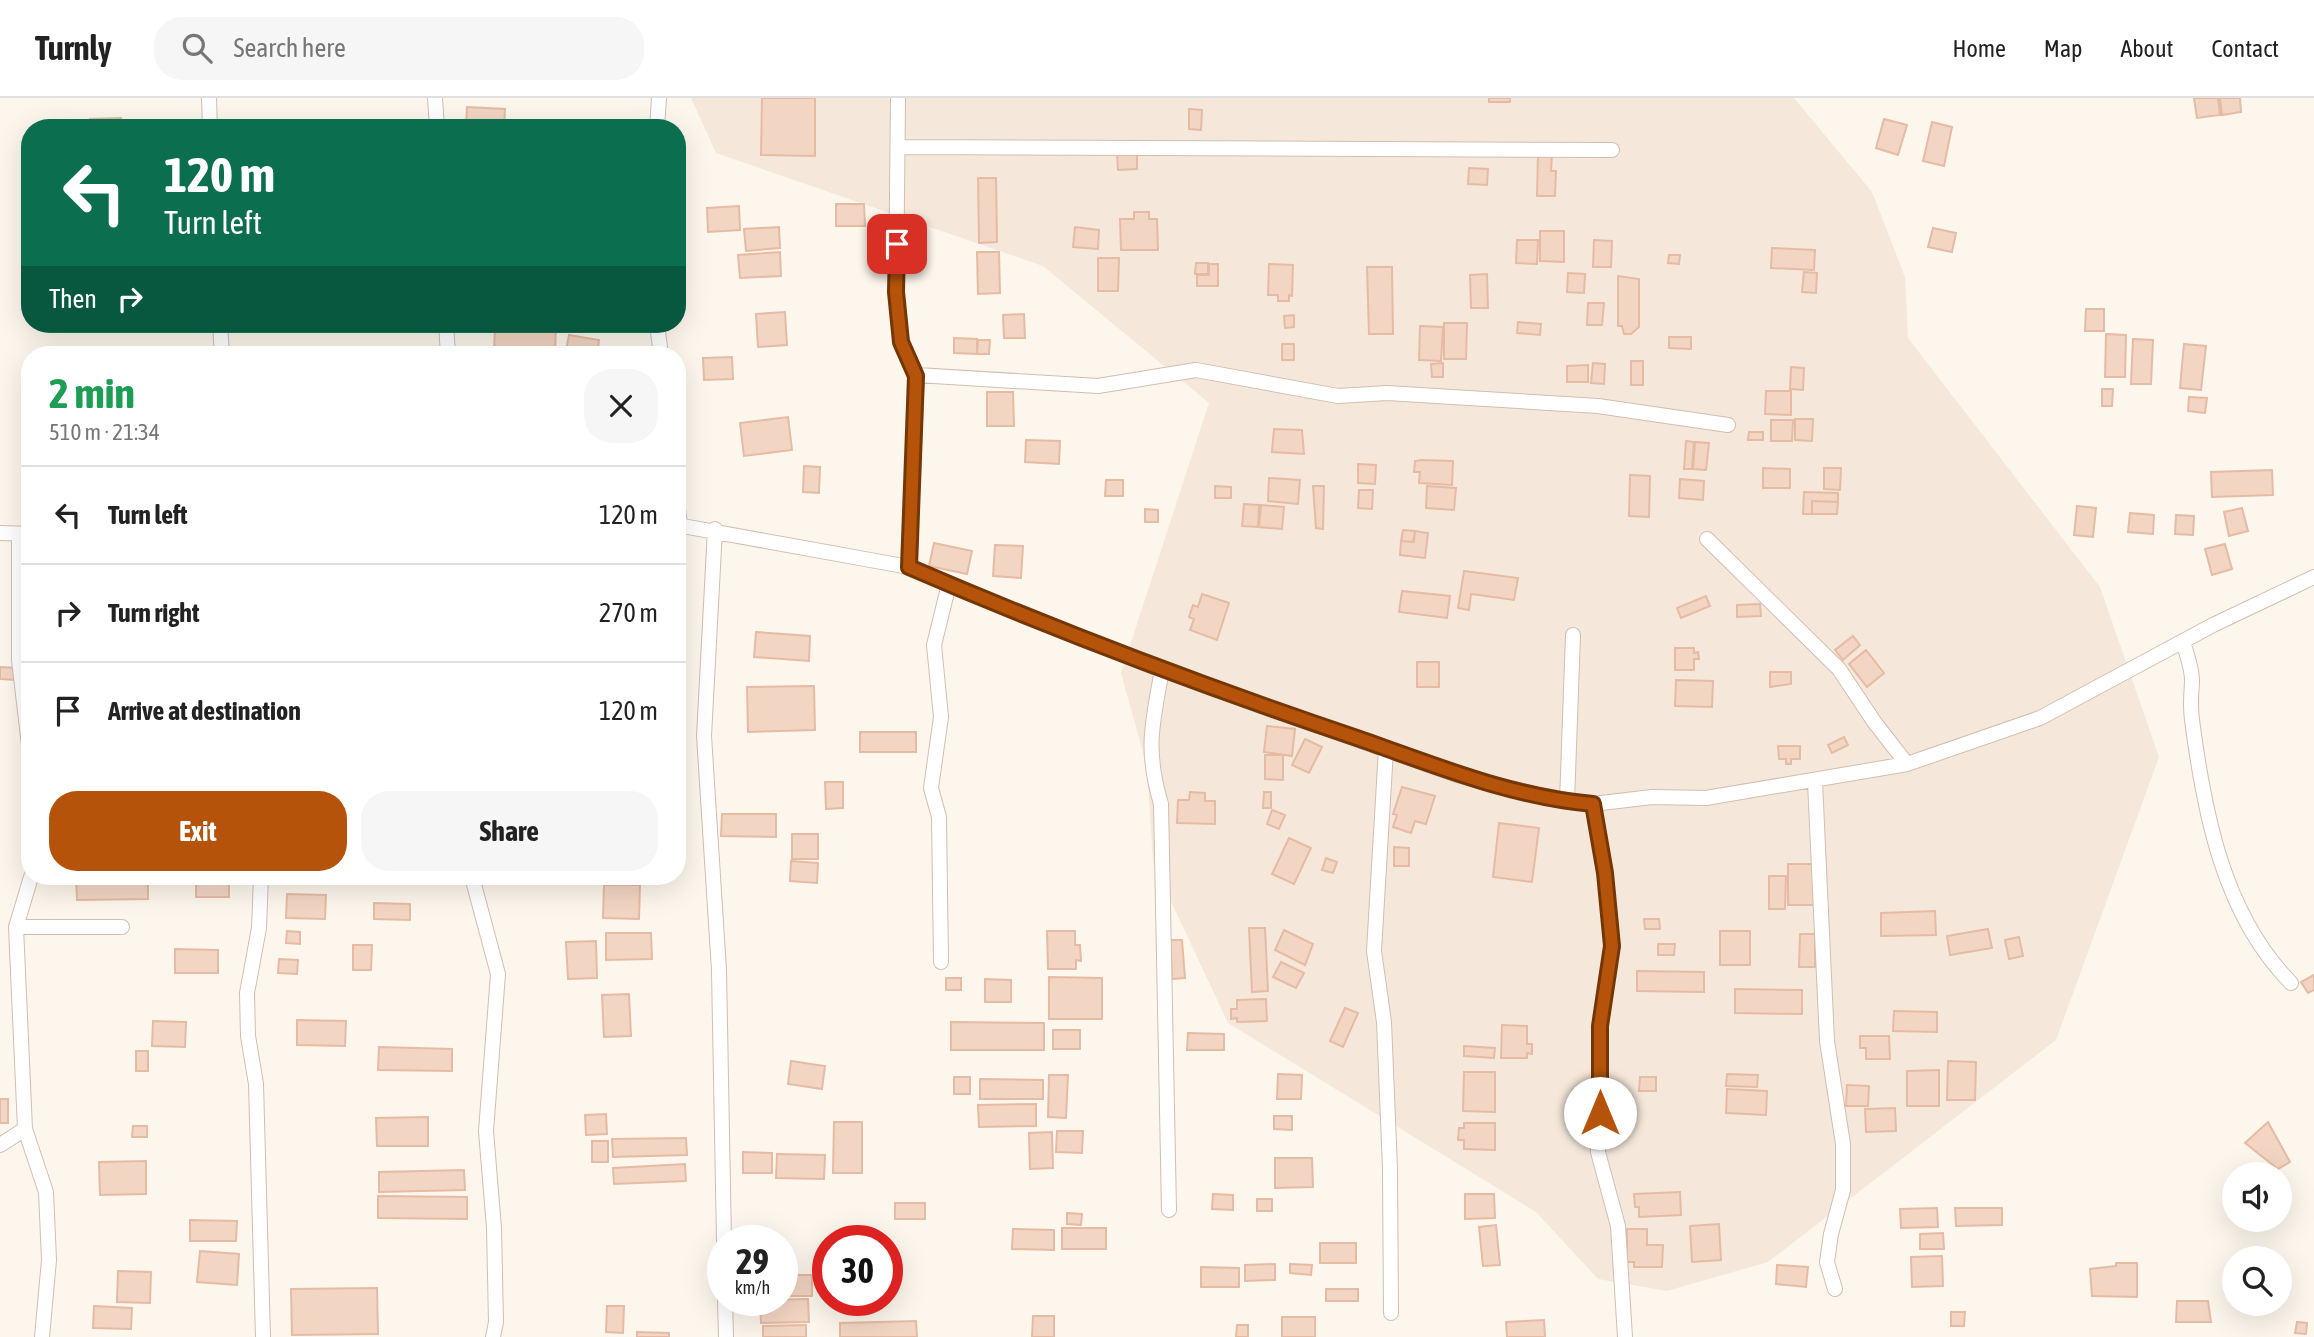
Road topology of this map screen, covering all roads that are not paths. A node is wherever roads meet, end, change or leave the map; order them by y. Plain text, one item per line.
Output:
1 (209, 98) edge
2 (435, 98) edge
3 (659, 98) edge
4 (898, 98) edge
5 (210, 119) edge
6 (436, 119) edge
7 (658, 119) edge
8 (899, 147) junction
9 (1612, 150) dead end
10 (916, 376) junction
11 (1728, 425) dead end
12 (686, 526) edge
13 (715, 529) junction
14 (0, 533) edge
15 (21, 534) edge
16 (1707, 539) dead end
17 (909, 567) junction
18 (2314, 577) edge
19 (949, 584) junction
20 (21, 618) edge
21 (1573, 635) dead end
22 (2183, 641) junction
23 (1161, 670) junction
24 (21, 677) edge
25 (1386, 749) junction
26 (1907, 764) junction
27 (1815, 782) junction
28 (1567, 802) junction
29 (1593, 804) junction
30 (29, 885) edge
31 (261, 885) edge
32 (474, 885) edge
33 (16, 927) junction
34 (122, 928) dead end
35 (941, 962) dead end
36 (2291, 982) dead end
37 (25, 1129) junction
38 (0, 1145) edge
39 (1169, 1210) dead end
40 (724, 1225) edge
41 (1836, 1289) dead end
42 (1391, 1313) dead end
43 (725, 1316) edge
44 (42, 1337) edge
45 (263, 1337) edge
46 (493, 1337) edge
47 (726, 1337) edge
48 (1625, 1337) edge

1 - 5 street
2 - 6 street
3 - 7 street
4 - 8 street
8 - 9 street
8 - 10 street
10 - 11 street
10 - 17 street
12 - 13 street
13 - 17 street
13 - 40 street
14 - 15 street
16 - 26 street
17 - 19 street
18 - 22 street
19 - 23 street
19 - 35 street
20 - 24 street
21 - 28 street
22 - 26 street
22 - 36 street
23 - 25 street
23 - 39 street
25 - 28 street
25 - 42 street
26 - 27 street
27 - 29 street
27 - 41 street
28 - 29 street
29 - 48 street
30 - 33 street
31 - 45 street
32 - 46 street
33 - 34 street
33 - 37 street
37 - 38 street
37 - 44 street
43 - 47 street

